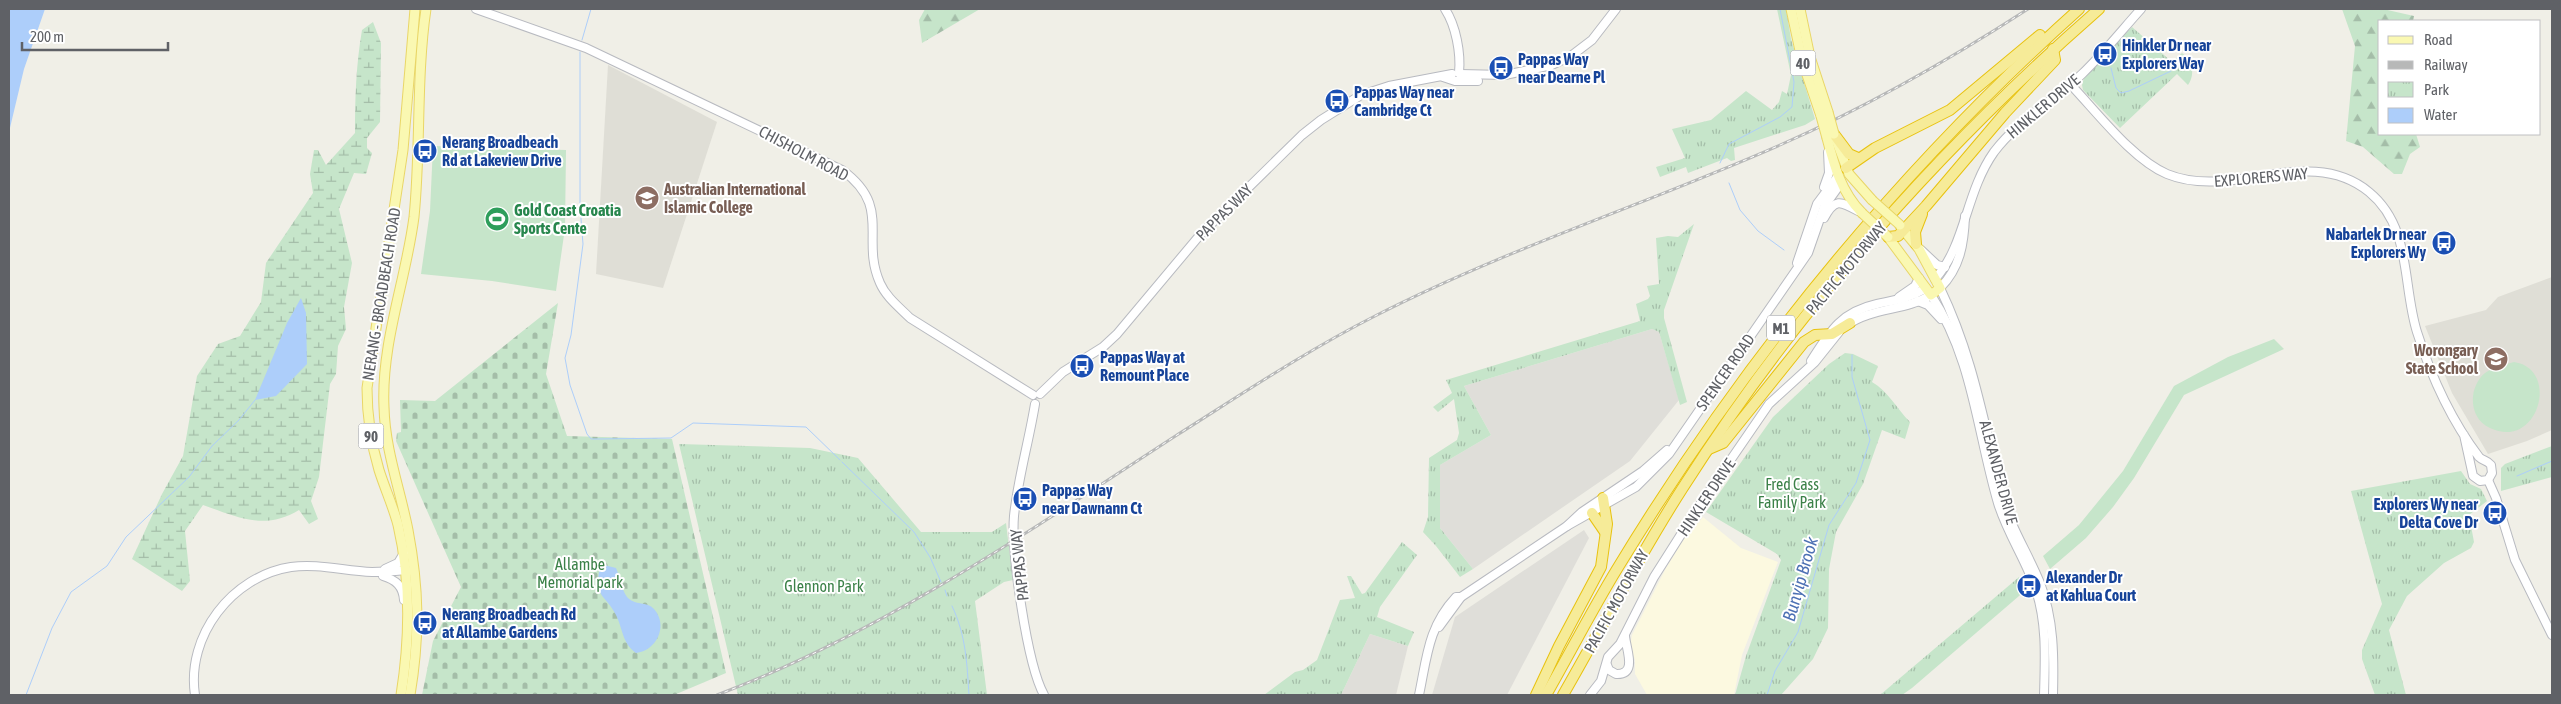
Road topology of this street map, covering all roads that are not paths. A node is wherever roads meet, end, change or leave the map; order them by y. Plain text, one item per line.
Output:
1 (426, 9) edge
2 (476, 9) edge
3 (1446, 9) edge
4 (1616, 9) edge
5 (1791, 9) edge
6 (1800, 9) edge
7 (2071, 9) edge
8 (2080, 9) edge
9 (2099, 9) edge
10 (2141, 9) edge
11 (413, 11) edge
12 (2053, 49) junction
13 (1455, 75) junction
14 (2070, 84) junction
15 (1824, 114) junction
16 (1829, 137) junction
17 (1858, 158) junction
18 (1846, 168) junction
19 (1839, 179) junction
20 (1819, 200) junction
21 (1926, 206) junction
22 (1861, 212) junction
23 (1965, 216) junction
24 (1902, 227) junction
25 (1816, 236) junction
26 (1888, 237) junction
27 (1918, 247) junction
28 (1945, 267) junction
29 (1793, 274) junction
30 (1919, 278) junction
31 (1935, 279) junction
32 (1940, 288) junction
33 (1928, 292) junction
34 (1893, 301) junction
35 (1918, 301) junction
36 (1850, 323) junction
37 (1827, 334) junction
38 (1954, 338) junction
39 (1804, 371) junction
40 (1036, 394) junction
41 (2464, 435) junction
42 (1708, 450) junction
43 (2481, 460) junction
44 (2472, 466) junction
45 (2488, 480) junction
46 (1604, 502) junction
47 (1592, 513) junction
48 (1567, 526) junction
49 (1606, 533) junction
50 (404, 553) junction
51 (320, 568) junction
52 (373, 572) junction
53 (406, 572) junction
54 (383, 576) junction
55 (2552, 635) edge
56 (1625, 636) junction
57 (407, 644) junction
58 (1616, 650) junction
59 (1627, 654) junction
60 (1607, 665) junction
61 (1616, 674) junction
62 (1601, 681) junction
63 (195, 695) edge
64 (401, 695) edge
65 (410, 695) edge
66 (1044, 695) edge
67 (1418, 695) edge
68 (1536, 695) edge
69 (1546, 695) edge
70 (1563, 695) edge
71 (1590, 695) edge
72 (2044, 695) edge
73 (2053, 695) edge

1 - 65 main road, NERANG - BROADBEACH ROAD / 90
2 - 40 street, CHISHOLM ROAD
3 - 13 street
4 - 13 street, PAPPAS WAY
5 - 15 main road, 40
6 - 15 main road, 40
7 - 17 highway
8 - 69 highway, PACIFIC MOTORWAY / M1
9 - 12 highway, PACIFIC MOTORWAY / M1
10 - 14 street, HINKLER DRIVE
11 - 50 main road, NERANG - BROADBEACH ROAD / 90
12 - 21 highway
12 - 42 highway, PACIFIC MOTORWAY / M1
13 - 40 street, PAPPAS WAY
14 - 23 street, HINKLER DRIVE
14 - 41 street, EXPLORERS WAY
15 - 16 main road, 40, bridge
16 - 17 highway
16 - 18 main road, 40
16 - 19 main road, 40
16 - 20 street
17 - 18 highway
18 - 19 main road
18 - 24 main road, 40, bridge
19 - 20 street, SPENCER ROAD
19 - 22 main road, 40
19 - 25 street, SPENCER ROAD
20 - 29 street, SPENCER ROAD
21 - 24 highway
21 - 27 highway
22 - 25 street
22 - 26 main road, 40, bridge
23 - 28 street, HINKLER DRIVE
23 - 32 street, HINKLER DRIVE
24 - 26 highway
24 - 27 main road, 40
25 - 29 street, SPENCER ROAD
26 - 30 main road, 40
27 - 28 street
27 - 31 main road, 40
28 - 31 street, HINKLER DRIVE
29 - 46 street, SPENCER ROAD
30 - 33 main road, 40
30 - 34 street
31 - 32 main road, ALEXANDER DRIVE / 40
31 - 33 main road, HINKLER DRIVE
32 - 33 main road, HINKLER DRIVE
32 - 73 street, ALEXANDER DRIVE / 40
33 - 34 street, HINKLER DRIVE
33 - 35 street, HINKLER DRIVE
33 - 38 street, ALEXANDER DRIVE / 40
34 - 37 street, HINKLER DRIVE
35 - 36 street, HINKLER DRIVE
35 - 38 street
36 - 37 highway
36 - 39 street, HINKLER DRIVE
37 - 39 street, HINKLER DRIVE
37 - 42 highway
38 - 72 street, ALEXANDER DRIVE / 40
39 - 56 street, HINKLER DRIVE
40 - 66 street, PAPPAS WAY
41 - 43 street, EXPLORERS WAY
41 - 44 street, EXPLORERS WAY
42 - 70 highway, PACIFIC MOTORWAY / M1
43 - 44 street
43 - 45 street, EXPLORERS WAY
44 - 45 street, EXPLORERS WAY
45 - 55 street, EXPLORERS WAY
46 - 47 street, SPENCER ROAD
46 - 48 street, SPENCER ROAD
46 - 49 highway
47 - 48 street, SPENCER ROAD
47 - 49 highway
48 - 67 street, SPENCER ROAD
49 - 68 highway
50 - 52 street
50 - 53 main road, NERANG - BROADBEACH ROAD / 90
51 - 52 street
51 - 54 street
51 - 63 street
52 - 53 street
53 - 54 street
53 - 57 main road, NERANG - BROADBEACH ROAD / 90
54 - 57 street
56 - 58 street, HINKLER DRIVE
56 - 59 street, HINKLER DRIVE
57 - 64 main road, NERANG - BROADBEACH ROAD / 90
58 - 59 street
58 - 60 street, HINKLER DRIVE
59 - 61 street, HINKLER DRIVE
60 - 61 street
60 - 62 street, HINKLER DRIVE
61 - 62 street, HINKLER DRIVE
62 - 71 street, HINKLER DRIVE

